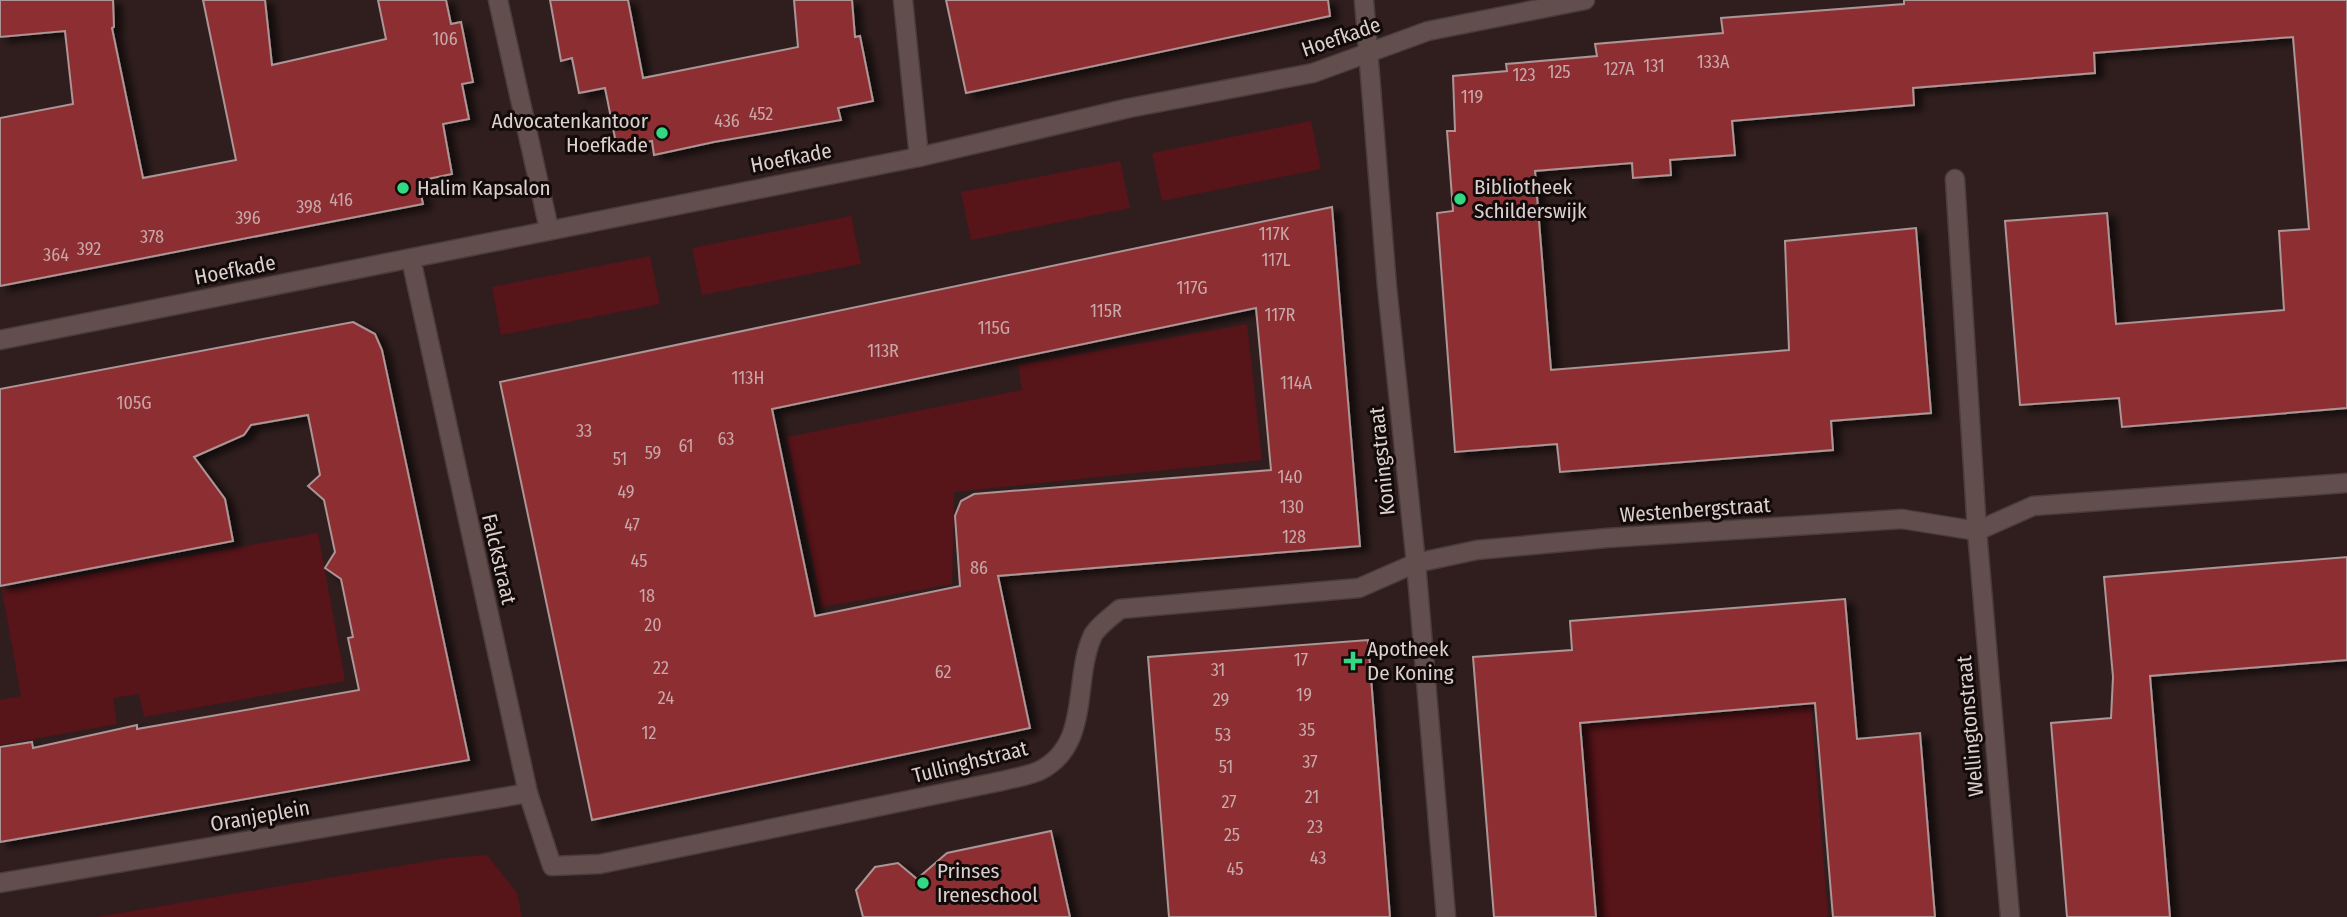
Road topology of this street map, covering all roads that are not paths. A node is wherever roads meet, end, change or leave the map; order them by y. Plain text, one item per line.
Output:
1 (498, 0) edge
2 (903, 0) edge
3 (1364, 0) edge
4 (1585, 0) edge
5 (1368, 53) junction
6 (919, 157) junction
7 (1955, 179) dead end
8 (549, 229) junction
9 (411, 259) junction
10 (0, 340) edge
11 (2347, 482) edge
12 (1977, 531) junction
13 (1416, 563) junction
14 (528, 793) junction
15 (552, 866) joint
16 (0, 883) edge
17 (1446, 917) edge
18 (2010, 917) edge

1 - 8 street
2 - 6 street
3 - 5 street, Koningstraat
4 - 5 street, Hoefkade
5 - 6 street, Hoefkade
5 - 13 street, Koningstraat
6 - 8 street, Hoefkade
7 - 12 street
8 - 9 street, Hoefkade
9 - 10 street, Hoefkade
9 - 14 street, Falckstraat
11 - 12 street
12 - 13 street, Westenbergstraat
12 - 18 street, Wellingtonstraat
13 - 15 street, Tullinghstraat
13 - 17 street, Koningstraat
14 - 15 street, Falckstraat
14 - 16 street, Oranjeplein

